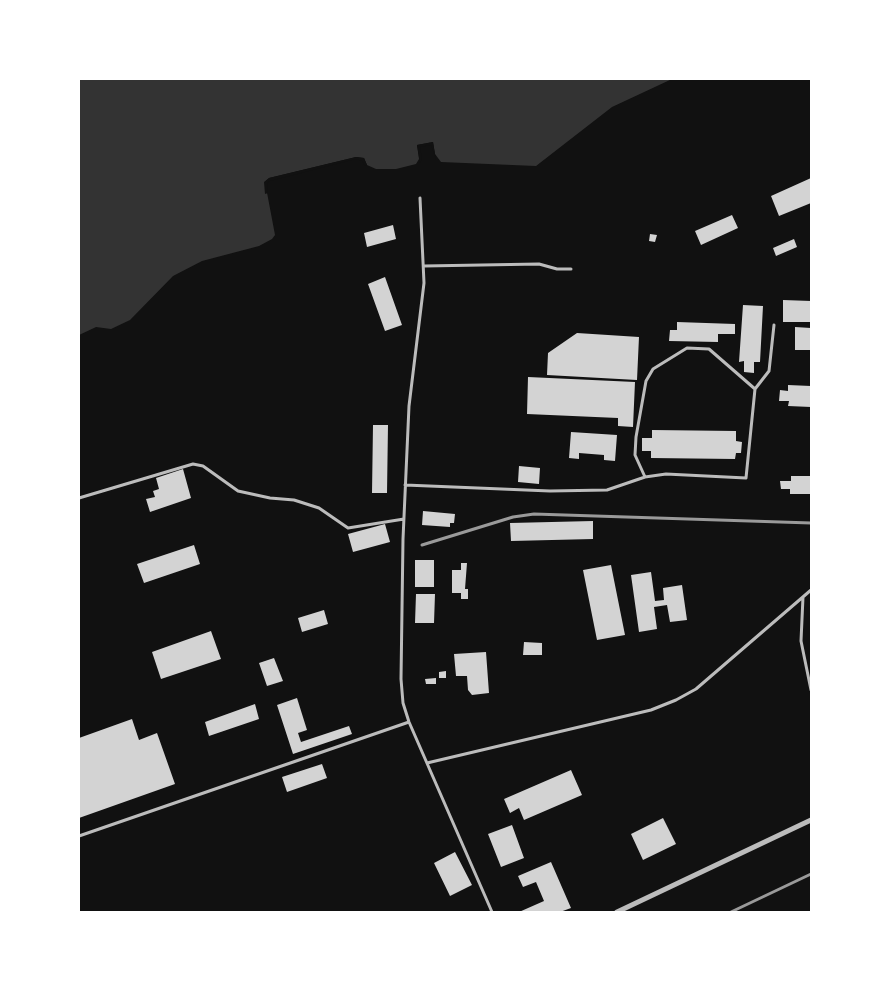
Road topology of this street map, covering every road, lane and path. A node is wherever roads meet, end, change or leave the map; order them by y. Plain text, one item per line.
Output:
1 (420, 198) dead end
2 (424, 266) junction
3 (571, 269) dead end
4 (774, 325) dead end
5 (755, 389) junction
6 (645, 477) junction
7 (405, 485) junction
8 (79, 498) edge
9 (404, 519) junction
10 (811, 590) edge
11 (803, 597) junction
12 (811, 690) edge
13 (409, 722) junction
14 (426, 763) junction
15 (811, 820) edge
16 (79, 836) edge
17 (492, 912) edge
18 (617, 912) edge

1 - 2 lane
2 - 3 lane
2 - 7 lane
4 - 5 lane
5 - 6 lane
5 - 6 lane
6 - 7 lane
7 - 9 lane
8 - 9 lane
9 - 13 lane
10 - 11 lane
11 - 12 lane
11 - 14 lane
13 - 14 lane
13 - 16 lane
14 - 17 lane
15 - 18 street

